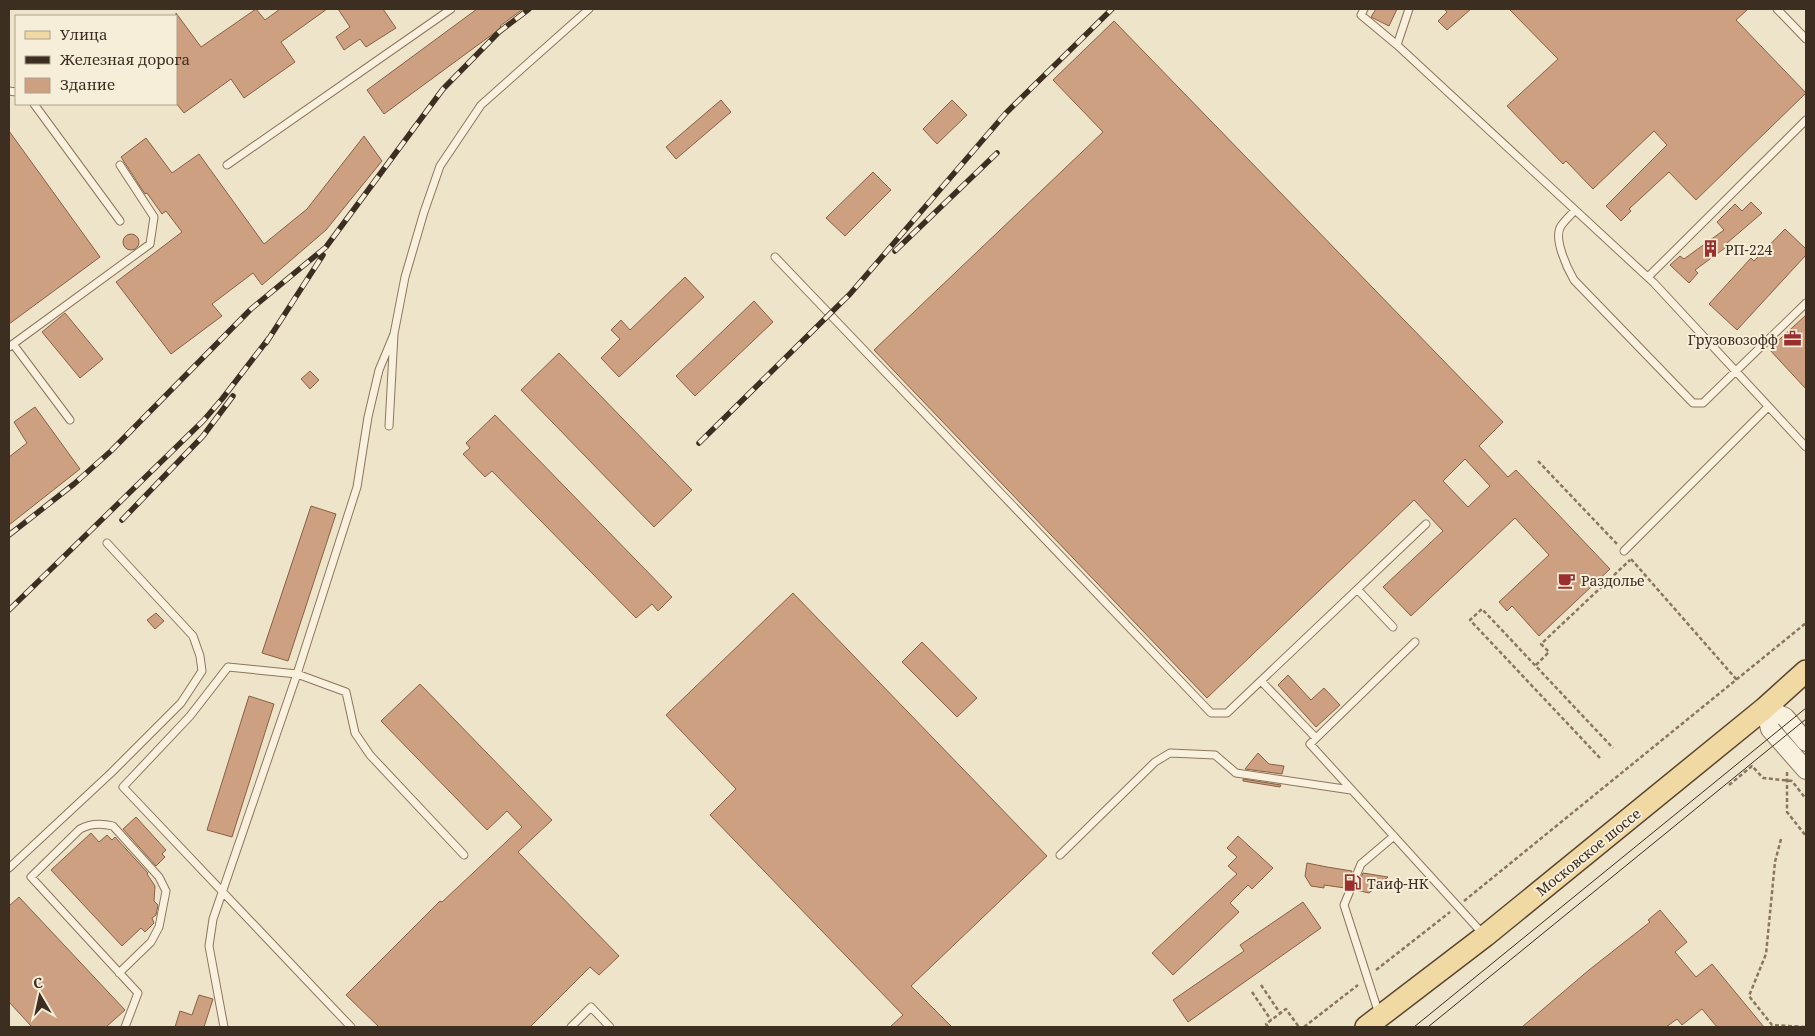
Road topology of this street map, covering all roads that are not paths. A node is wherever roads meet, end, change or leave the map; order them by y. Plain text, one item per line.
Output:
1 (451, 9) edge
2 (589, 9) edge
3 (1364, 9) edge
4 (1409, 9) edge
5 (1776, 9) edge
6 (1806, 39) edge
7 (1397, 45) junction
8 (35, 105) edge
9 (1806, 120) edge
10 (227, 164) dead end
11 (120, 165) dead end
12 (1575, 210) junction
13 (120, 221) dead end
14 (775, 257) dead end
15 (1648, 277) junction
16 (1806, 304) edge
17 (394, 334) junction
18 (11, 346) edge
19 (1735, 372) junction
20 (1768, 407) junction
21 (70, 420) dead end
22 (389, 426) dead end
23 (1806, 447) edge
24 (1426, 524) dead end
25 (107, 543) dead end
26 (1624, 551) road end
27 (1358, 590) junction
28 (1393, 627) dead end
29 (1415, 642) dead end
30 (1806, 671) edge
31 (297, 674) junction
32 (1262, 682) junction
33 (1765, 708) junction
34 (1316, 738) junction
35 (1806, 742) edge
36 (1806, 770) edge
37 (1352, 790) junction
38 (1394, 836) junction
39 (1060, 854) dead end
40 (464, 855) dead end
41 (9, 868) edge
42 (222, 892) junction
43 (1485, 936) junction
44 (119, 973) junction
45 (1372, 1022) edge
46 (125, 1027) edge
47 (224, 1027) edge
48 (351, 1027) edge
49 (570, 1027) edge
50 (610, 1027) edge

1 - 10 lane
2 - 17 lane
3 - 7 lane
4 - 7 lane
5 - 6 lane
7 - 12 lane
8 - 13 lane
9 - 15 lane
11 - 18 lane
12 - 15 lane
12 - 19 lane
14 - 32 lane
15 - 19 lane
16 - 19 lane
17 - 22 lane
17 - 31 lane
18 - 21 lane
19 - 20 lane
20 - 23 lane
20 - 26 lane
24 - 27 lane
25 - 41 lane
27 - 28 lane
27 - 32 lane
29 - 34 lane
30 - 33 main road, Московское шоссе
31 - 40 lane
31 - 42 lane
31 - 42 lane
32 - 34 lane
33 - 35 street
33 - 36 street
33 - 43 main road, Московское шоссе
34 - 37 lane
37 - 38 lane
37 - 39 lane
38 - 43 lane
38 - 45 lane
42 - 47 lane
42 - 48 lane
43 - 45 main road, Московское шоссе
44 - 44 lane
44 - 46 lane
49 - 50 lane

